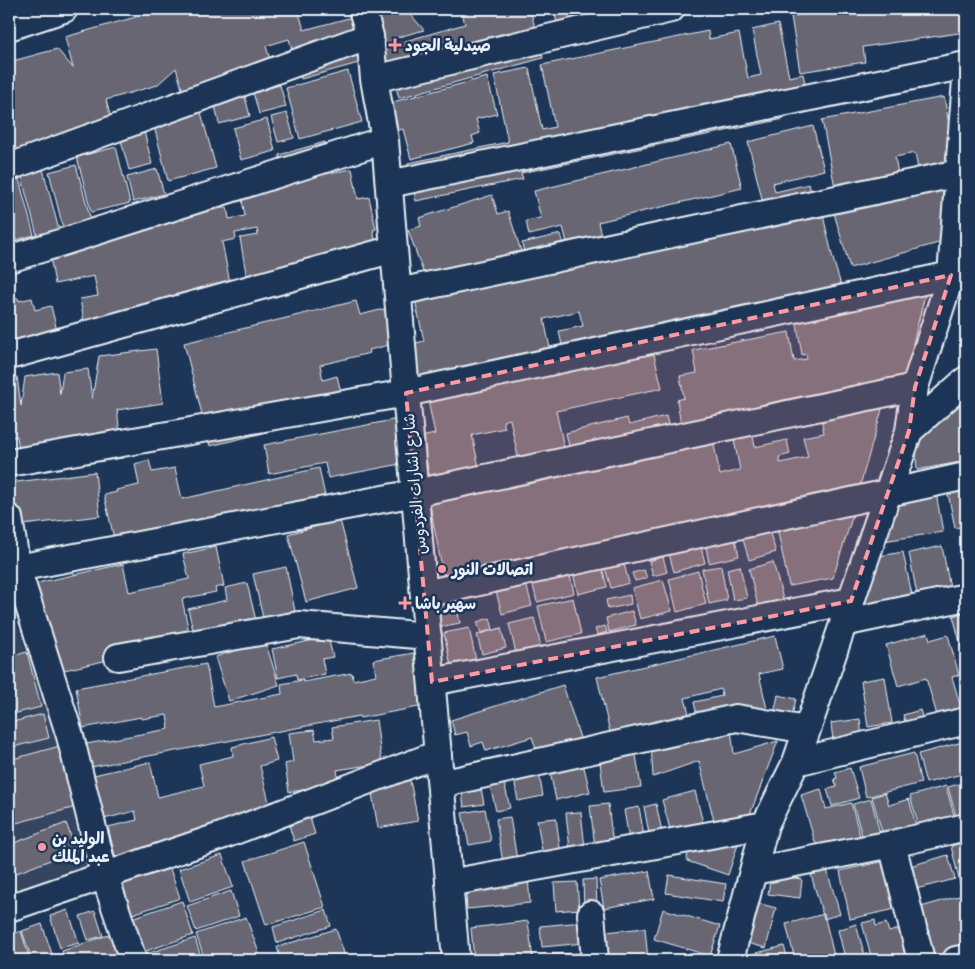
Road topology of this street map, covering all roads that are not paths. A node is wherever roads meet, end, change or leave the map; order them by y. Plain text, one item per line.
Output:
1 (64, 9) edge
2 (362, 9) edge
3 (671, 9) edge
4 (9, 27) edge
5 (370, 36) junction
6 (966, 65) edge
7 (374, 79) junction
8 (966, 80) edge
9 (385, 140) junction
10 (9, 167) edge
11 (959, 173) junction
12 (389, 184) junction
13 (394, 249) junction
14 (9, 259) edge
15 (951, 275) junction
16 (398, 292) junction
17 (9, 356) edge
18 (966, 380) edge
19 (915, 387) junction
20 (406, 393) junction
21 (908, 431) junction
22 (9, 463) edge
23 (966, 476) edge
24 (415, 492) junction
25 (888, 492) junction
26 (9, 518) edge
27 (15, 574) edge
28 (424, 594) junction
29 (966, 597) edge
30 (847, 612) junction
31 (428, 636) junction
32 (118, 657) dead end
33 (432, 682) junction
34 (966, 721) edge
35 (807, 730) junction
36 (438, 754) junction
37 (796, 762) junction
38 (441, 784) junction
39 (764, 825) junction
40 (966, 827) edge
41 (892, 844) junction
42 (754, 871) junction
43 (105, 876) junction
44 (450, 883) junction
45 (9, 908) edge
46 (591, 914) dead end
47 (966, 958) edge
48 (133, 960) edge
49 (456, 960) edge
50 (595, 960) edge
51 (730, 960) edge
52 (921, 960) edge
53 (956, 960) edge

1 - 4 street
2 - 5 street, شارع اشارات الفردوس
3 - 7 street
5 - 7 street, شارع اشارات الفردوس
5 - 10 street
6 - 12 street
7 - 9 street, شارع اشارات الفردوس
8 - 11 street
9 - 12 street, شارع اشارات الفردوس
9 - 14 street
11 - 15 street
11 - 16 street
12 - 13 street, شارع اشارات الفردوس
13 - 16 street, شارع اشارات الفردوس
13 - 17 street
15 - 19 street
15 - 20 street
16 - 20 street, شارع اشارات الفردوس
18 - 21 street
19 - 21 street
19 - 24 street
20 - 22 street
20 - 24 street, شارع اشارات الفردوس
21 - 25 street
23 - 25 street
24 - 27 street
24 - 28 street, شارع اشارات الفردوس
25 - 28 street
25 - 30 street
26 - 27 street
27 - 43 street
28 - 31 street, شارع اشارات الفردوس
29 - 30 street
30 - 33 street
30 - 35 street
31 - 32 street
31 - 33 street, شارع اشارات الفردوس
33 - 36 street, شارع اشارات الفردوس
34 - 37 street
35 - 37 street
35 - 38 street
36 - 38 street, شارع اشارات الفردوس
36 - 43 street
37 - 39 street
38 - 44 street, شارع اشارات الفردوس
39 - 42 street
39 - 44 street
40 - 41 street
41 - 42 street
41 - 52 street
42 - 51 street
43 - 45 street
43 - 48 street
44 - 49 street, شارع اشارات الفردوس
46 - 50 street
47 - 53 street

